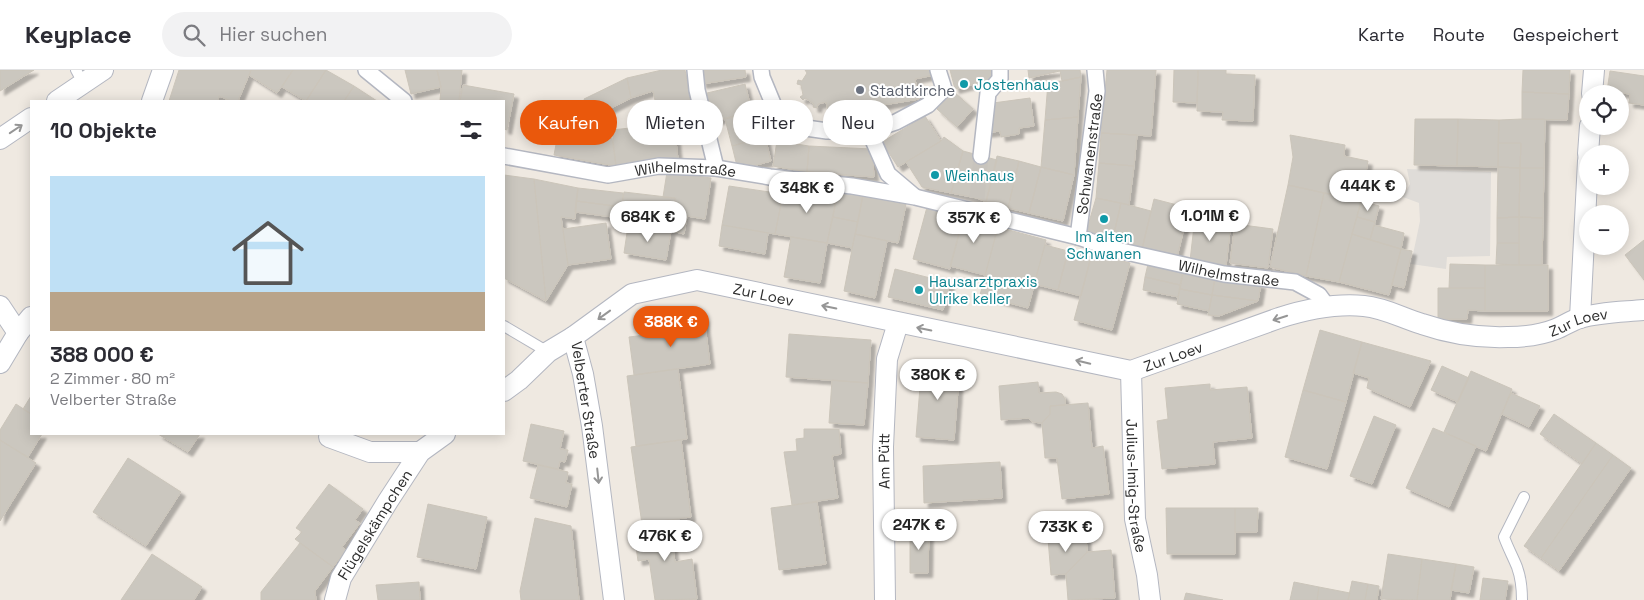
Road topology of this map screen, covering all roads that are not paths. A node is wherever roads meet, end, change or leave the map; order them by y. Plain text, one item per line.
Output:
1 (103, 70) edge
2 (163, 70) edge
3 (366, 70) edge
4 (695, 70) edge
5 (761, 70) edge
6 (938, 70) edge
7 (1000, 70) edge
8 (1095, 70) edge
9 (1594, 70) edge
10 (80, 77) edge
11 (1593, 85) edge
12 (58, 100) edge
13 (152, 100) edge
14 (403, 100) edge
15 (30, 119) edge
16 (893, 123) edge
17 (823, 130) edge
18 (0, 139) edge
19 (876, 145) edge
20 (505, 156) edge
21 (981, 156) tunnel mouth
22 (716, 168) junction
23 (1586, 195) edge
24 (915, 197) junction
25 (1078, 237) junction
26 (697, 280) joint
27 (0, 306) edge
28 (1327, 306) junction
29 (1644, 310) edge
30 (30, 318) edge
31 (1580, 318) junction
32 (898, 323) junction
33 (505, 327) edge
34 (18, 333) junction
35 (573, 337) junction
36 (548, 352) junction
37 (0, 363) edge
38 (1131, 371) junction
39 (505, 390) edge
40 (444, 435) edge
41 (328, 437) dead end
42 (420, 452) junction
43 (1524, 497) dead end
44 (335, 600) edge
45 (614, 600) edge
46 (885, 600) edge
47 (1150, 600) edge
48 (1522, 600) edge

1 - 10 street
2 - 13 street
3 - 14 street
4 - 22 street
5 - 17 street
6 - 16 street
7 - 21 street
8 - 25 street, Schwanenstraße
9 - 11 street
10 - 12 street
18 -> 15 street
19 - 24 street
20 - 22 street, Wilhelmstraße
22 - 24 street, Wilhelmstraße
23 - 31 street
24 - 25 street, Wilhelmstraße
25 - 28 street, Wilhelmstraße
32 -> 26 street, Zur Loev
26 -> 35 street, Velberter Straße
27 - 34 street
28 - 31 street, Zur Loev
28 -> 38 street, Zur Loev
29 - 31 street, Zur Loev
30 - 34 street
38 -> 32 street, Zur Loev
32 - 46 street, Am Pütt
33 - 36 lane
34 - 37 street
35 - 36 street
35 -> 45 street, Velberter Straße
36 - 39 street
38 - 47 street, Julius-Imig-Straße
40 - 42 street, Flügelskämpchen
41 - 42 street, Flügelskämpchen
42 - 44 street, Flügelskämpchen
43 - 48 lane

